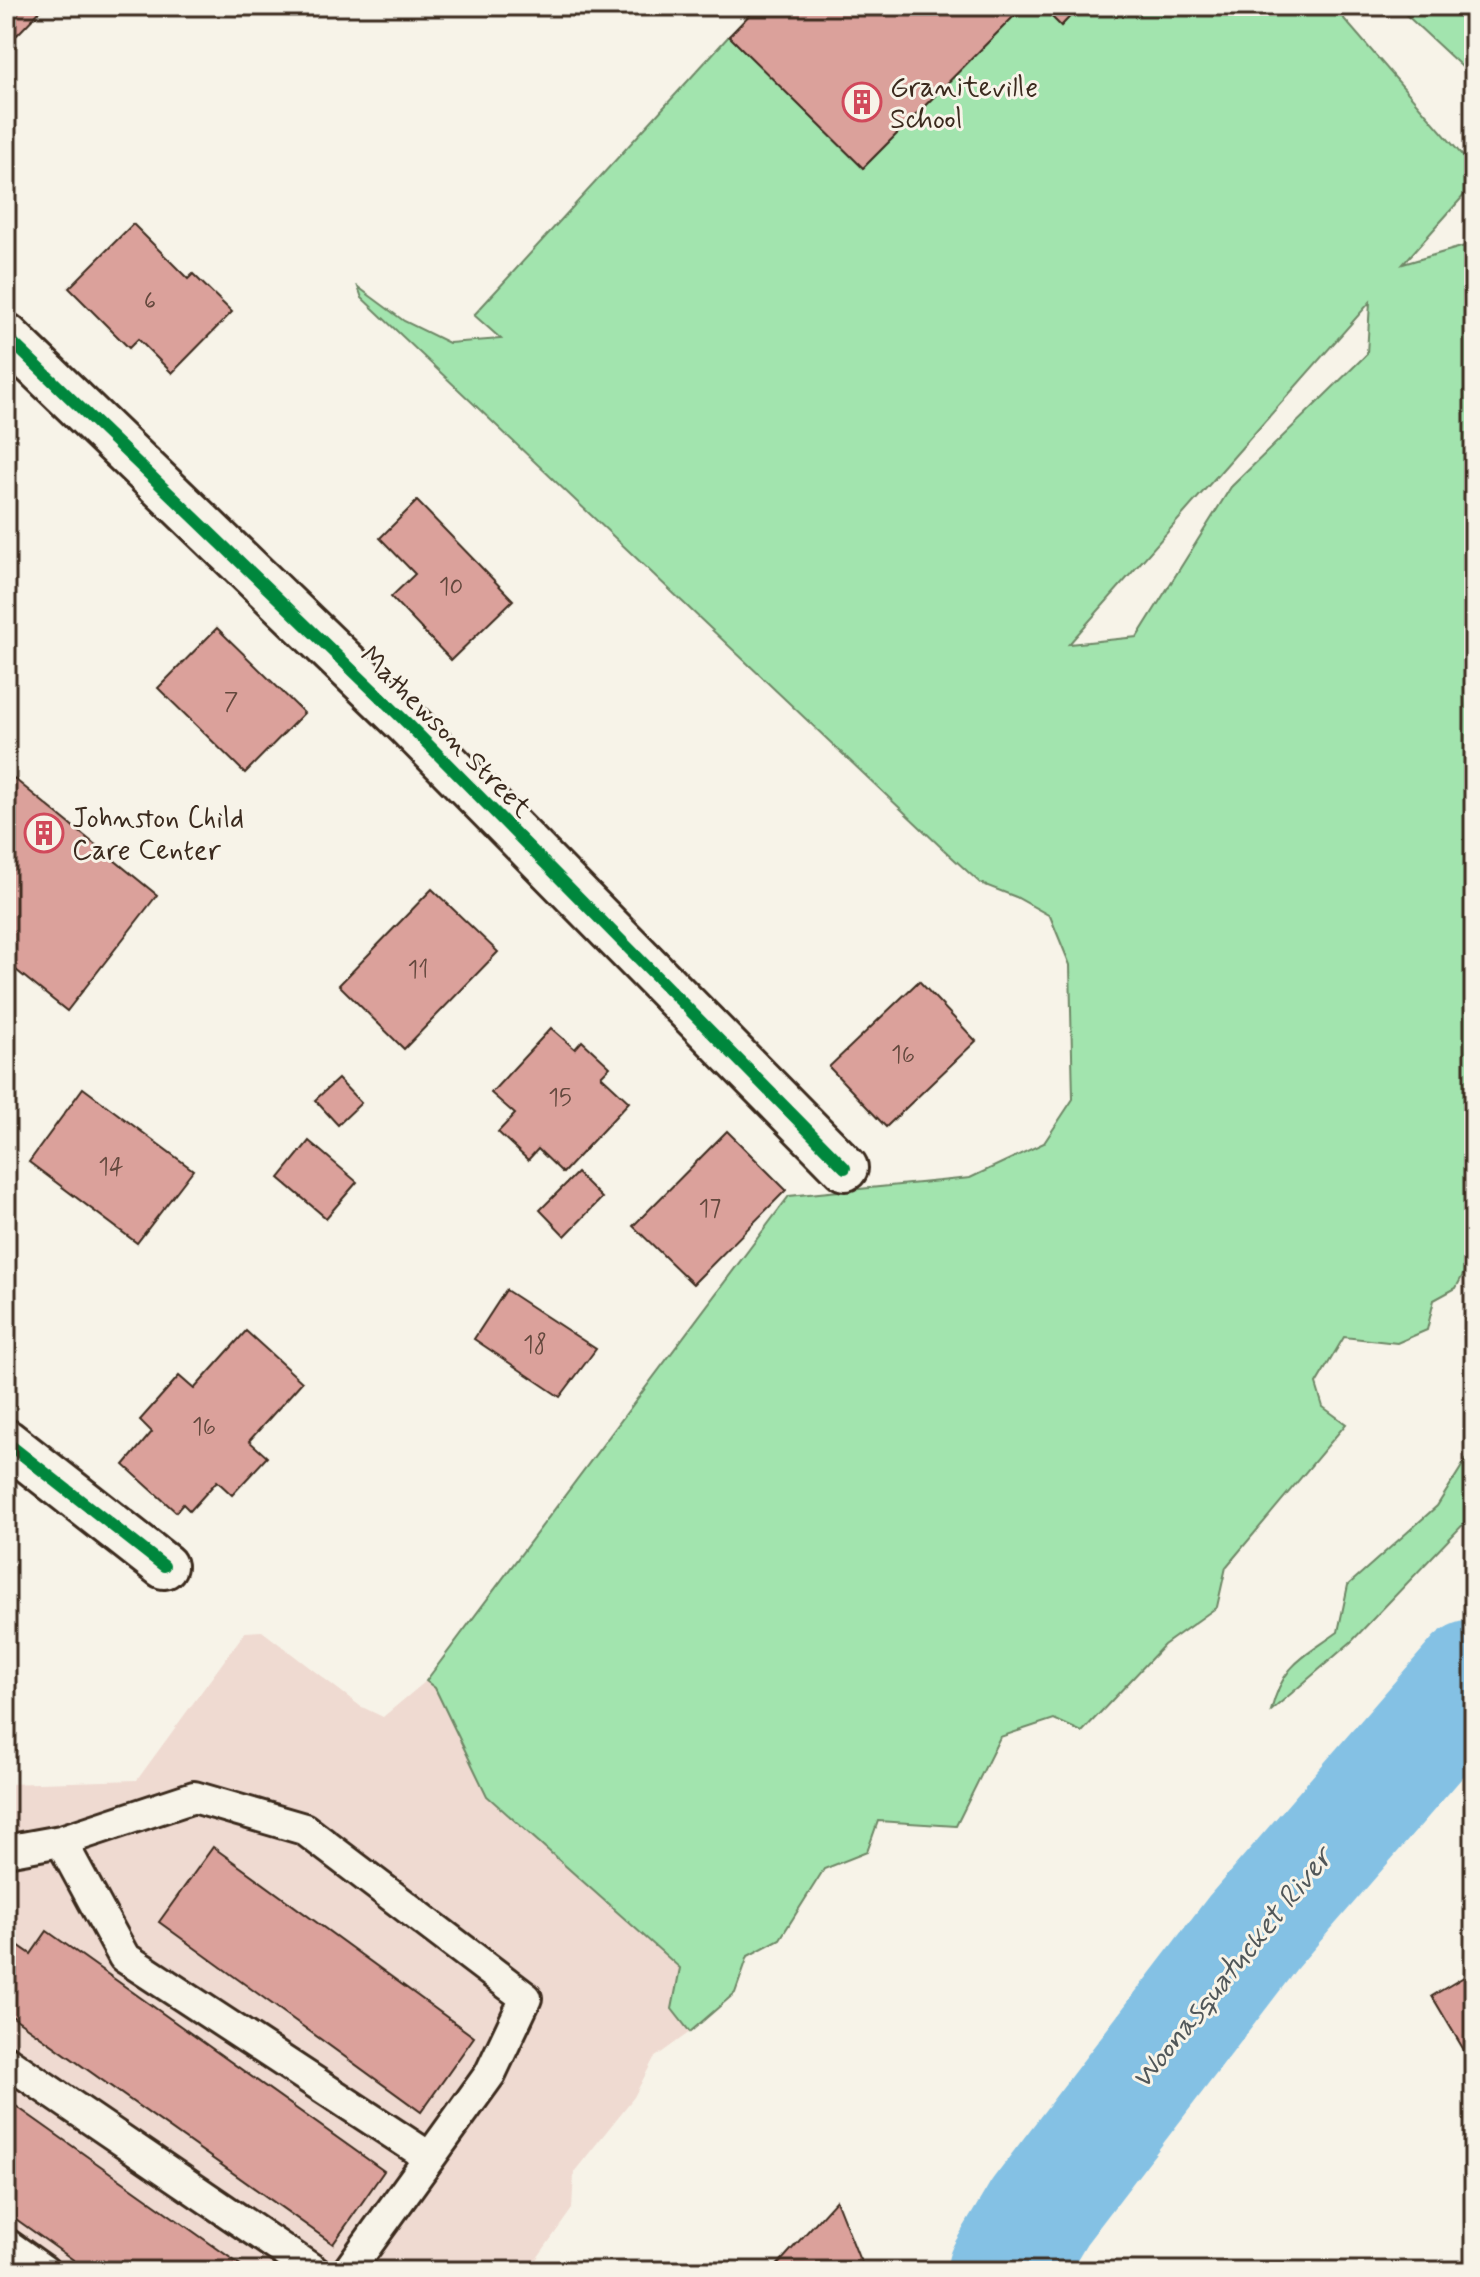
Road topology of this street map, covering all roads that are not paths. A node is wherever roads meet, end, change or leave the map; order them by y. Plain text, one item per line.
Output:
1 (6, 336) edge
2 (845, 1168) dead end
3 (6, 1442) edge
4 (164, 1566) dead end
5 (61, 1841) junction
6 (6, 1851) edge
7 (6, 2061) edge
8 (429, 2157) junction
9 (6, 2244) edge
10 (44, 2271) edge
11 (314, 2271) edge
12 (348, 2271) edge

1 - 2 street, Mathewson Street
3 - 4 street
5 - 6 lane
5 - 8 lane
5 - 8 lane
7 - 11 lane
8 - 12 lane
9 - 10 lane

